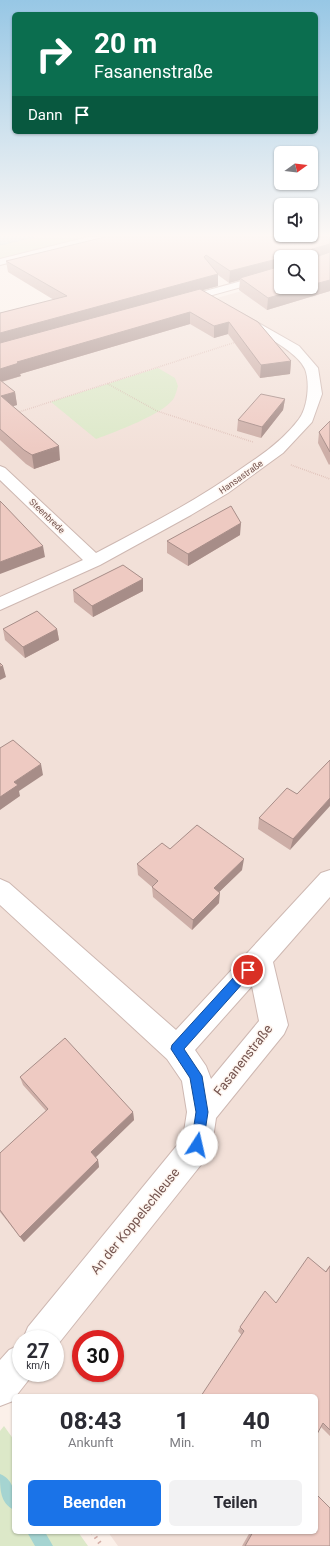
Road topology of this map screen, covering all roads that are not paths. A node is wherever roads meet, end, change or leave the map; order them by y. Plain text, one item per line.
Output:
1 (227, 309) edge
2 (0, 472) edge
3 (94, 561) junction
4 (0, 604) edge
5 (330, 880) edge
6 (0, 890) edge
7 (258, 958) junction
8 (176, 1049) junction
9 (202, 1112) junction
10 (47, 1330) edge
11 (12, 1373) edge
12 (0, 1388) edge

1 - 3 street, Hansastraße
2 - 3 street, Steenbrede
3 - 4 street, Hansastraße
5 - 7 street
6 - 8 street, An der Koppelschleuse
7 - 8 street
7 - 9 street, Fasanenstraße
8 - 9 street, An der Koppelschleuse
9 - 10 street, An der Koppelschleuse
11 - 12 street

